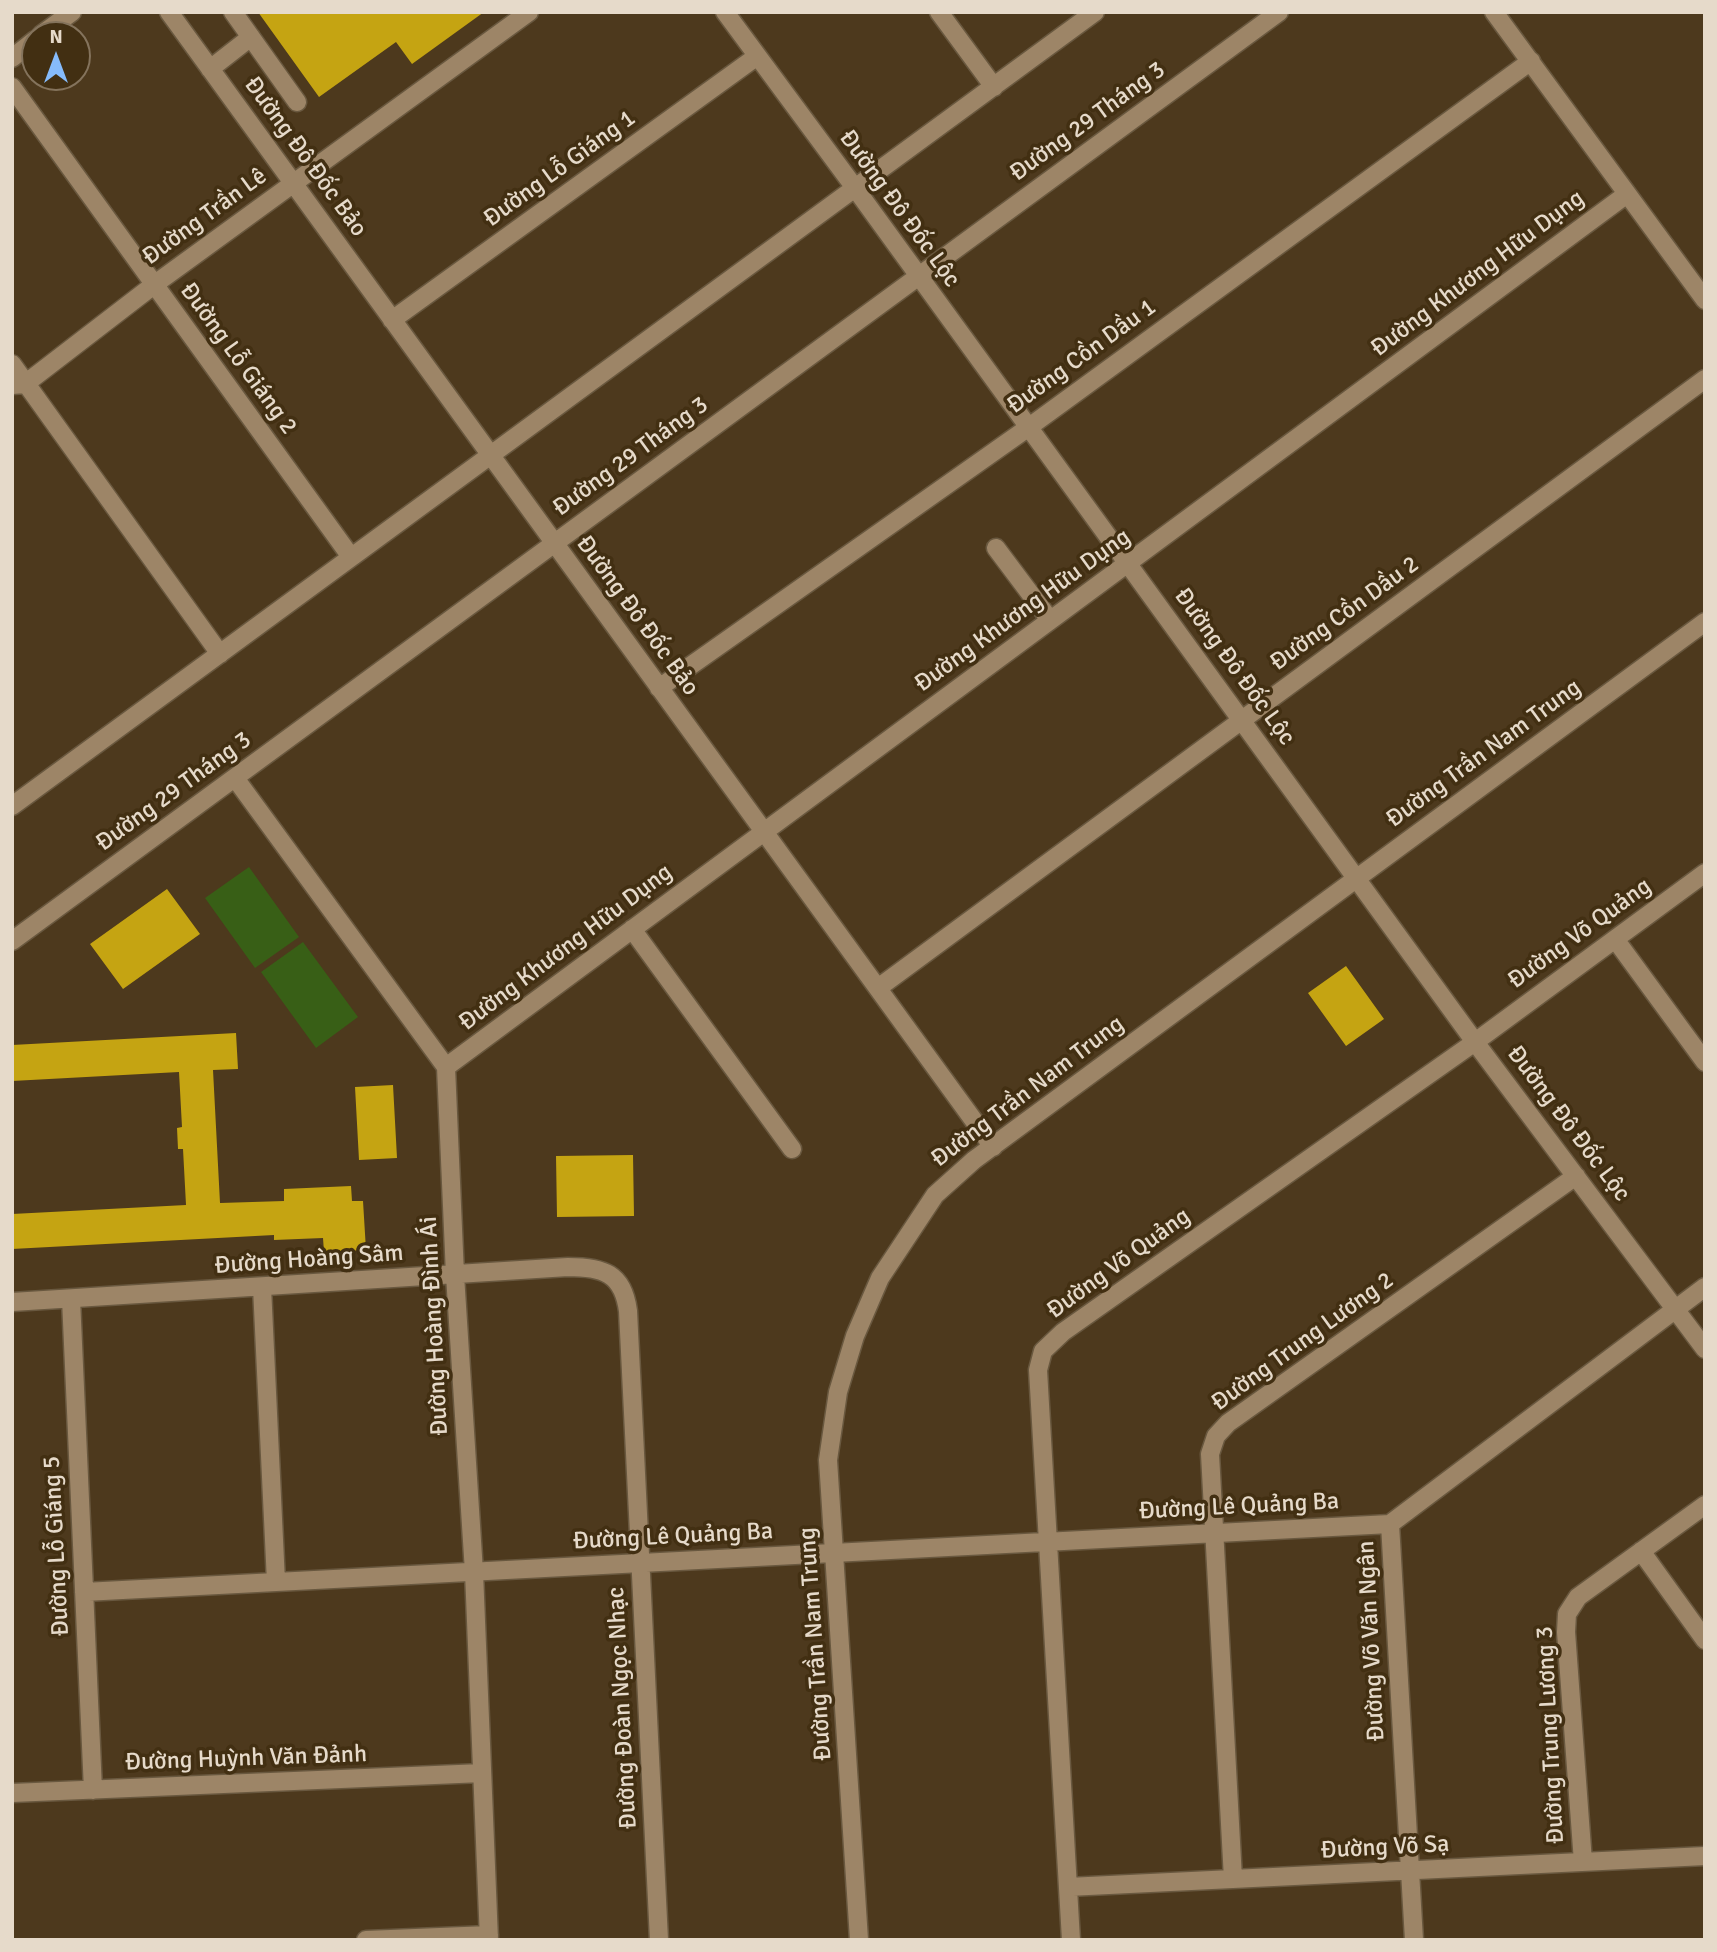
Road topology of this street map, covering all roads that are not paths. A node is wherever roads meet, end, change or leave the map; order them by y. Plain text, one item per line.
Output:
1 (169, 12) edge
2 (233, 12) edge
3 (529, 12) edge
4 (725, 12) edge
5 (939, 12) edge
6 (1095, 12) edge
7 (1279, 12) edge
8 (1494, 12) edge
9 (251, 37) junction
10 (756, 57) junction
11 (1531, 61) junction
12 (210, 69) junction
13 (12, 87) edge
14 (994, 87) junction
15 (297, 102) dead end
16 (293, 182) junction
17 (855, 188) junction
18 (1627, 194) junction
19 (919, 276) junction
20 (155, 284) junction
21 (1702, 290) edge
22 (392, 320) junction
23 (12, 364) edge
24 (1705, 379) edge
25 (19, 384) edge
26 (1029, 427) junction
27 (491, 455) junction
28 (555, 544) junction
29 (996, 548) dead end
30 (351, 557) junction
31 (1129, 564) junction
32 (1049, 620) junction
33 (1705, 622) edge
34 (220, 654) junction
35 (659, 688) junction
36 (1242, 720) junction
37 (235, 778) junction
38 (12, 806) edge
39 (763, 831) junction
40 (1705, 873) edge
41 (1357, 878) junction
42 (632, 929) junction
43 (1615, 939) junction
44 (12, 941) edge
45 (878, 988) junction
46 (1475, 1042) junction
47 (1705, 1062) edge
48 (446, 1068) junction
49 (993, 1146) junction
50 (792, 1149) dead end
51 (1576, 1176) junction
52 (607, 1272) joint
53 (455, 1275) junction
54 (262, 1287) junction
55 (1705, 1287) edge
56 (71, 1299) junction
57 (12, 1302) edge
58 (1675, 1309) junction
59 (1705, 1349) edge
60 (1705, 1505) edge
61 (1390, 1524) junction
62 (1216, 1533) junction
63 (1049, 1542) junction
64 (1641, 1551) junction
65 (834, 1553) junction
66 (641, 1563) junction
67 (474, 1572) junction
68 (276, 1582) junction
69 (83, 1592) junction
70 (1705, 1640) edge
71 (482, 1773) junction
72 (93, 1790) junction
73 (12, 1793) edge
74 (1705, 1856) edge
75 (1583, 1862) junction
76 (1410, 1871) junction
77 (1233, 1879) junction
78 (1068, 1887) junction
79 (489, 1937) edge
80 (366, 1940) edge
81 (659, 1940) edge
82 (859, 1940) edge
83 (1071, 1940) edge
84 (1414, 1940) edge

1 - 12 street, Đường Đô Đốc Bảo
2 - 9 street
3 - 16 street, Đường Trần Lê
4 - 10 street, Đường Đô Đốc Lộc
5 - 14 street
6 - 14 street
7 - 19 street, Đường 29 Tháng 3
8 - 11 street
9 - 12 street
9 - 15 street
10 - 17 street, Đường Đô Đốc Lộc
10 - 22 street, Đường Lỗ Giáng 1
11 - 18 street
11 - 26 street, Đường Cồn Dầu 1
12 - 16 street, Đường Đô Đốc Bảo
13 - 20 street, Đường Lỗ Giáng 2
14 - 17 street
16 - 20 street, Đường Trần Lê
16 - 22 street, Đường Đô Đốc Bảo
17 - 19 street, Đường Đô Đốc Lộc
17 - 27 street
18 - 21 street
18 - 31 street, Đường Khương Hữu Dụng
19 - 26 street, Đường Đô Đốc Lộc
19 - 28 street, Đường 29 Tháng 3
20 - 25 street, Đường Trần Lê
20 - 30 street, Đường Lỗ Giáng 2
22 - 27 street, Đường Đô Đốc Bảo
23 - 25 street
24 - 36 street, Đường Cồn Dầu 2
25 - 34 street
26 - 31 street, Đường Đô Đốc Lộc
26 - 35 street, Đường Cồn Dầu 1
27 - 28 street, Đường Đô Đốc Bảo
27 - 30 street
28 - 35 street, Đường Đô Đốc Bảo
28 - 37 street, Đường 29 Tháng 3
29 - 32 street
30 - 34 street
31 - 32 street, Đường Khương Hữu Dụng
31 - 36 street, Đường Đô Đốc Lộc
32 - 39 street, Đường Khương Hữu Dụng
33 - 41 street, Đường Trần Nam Trung
34 - 38 street
35 - 39 street, Đường Đô Đốc Bảo
36 - 41 street, Đường Đô Đốc Lộc
36 - 45 street, Đường Cồn Dầu 2
37 - 44 street, Đường 29 Tháng 3
37 - 48 street
39 - 42 street, Đường Khương Hữu Dụng
39 - 45 street, Đường Đô Đốc Bảo
40 - 43 street, Đường Võ Quảng
41 - 46 street, Đường Đô Đốc Lộc
41 - 49 street, Đường Trần Nam Trung
42 - 48 street, Đường Khương Hữu Dụng
42 - 50 street
43 - 46 street, Đường Võ Quảng
43 - 47 street
45 - 49 street, Đường Đô Đốc Bảo
46 - 51 street, Đường Đô Đốc Lộc
46 - 63 street, Đường Võ Quảng
48 - 53 street, Đường Hoàng Đình Ái
49 - 65 street, Đường Trần Nam Trung
51 - 58 street, Đường Đô Đốc Lộc
51 - 62 street, Đường Trung Lương 2
52 - 53 street, Đường Hoàng Sâm
52 - 66 street, Đường Đoàn Ngọc Nhạc
53 - 54 street, Đường Hoàng Sâm
53 - 67 street, Đường Hoàng Đình Ái
54 - 56 street, Đường Hoàng Sâm
54 - 68 street
55 - 58 street, Đường Võ Văn Ngân
56 - 57 street, Đường Hoàng Sâm
56 - 69 street, Đường Lỗ Giáng 5
58 - 59 street, Đường Đô Đốc Lộc
58 - 61 street, Đường Võ Văn Ngân
60 - 64 street, Đường Trung Lương 3
61 - 62 street, Đường Lê Quảng Ba
61 - 76 street, Đường Võ Văn Ngân
62 - 63 street, Đường Lê Quảng Ba
62 - 77 street, Đường Trung Lương 2
63 - 65 street, Đường Lê Quảng Ba
63 - 78 street, Đường Võ Quảng
64 - 70 street
64 - 75 street, Đường Trung Lương 3
65 - 66 street, Đường Lê Quảng Ba
65 - 82 street, Đường Trần Nam Trung
66 - 67 street, Đường Lê Quảng Ba
66 - 81 street, Đường Đoàn Ngọc Nhạc
67 - 68 street, Đường Lê Quảng Ba
67 - 71 street, Đường Hoàng Đình Ái
68 - 69 street, Đường Lê Quảng Ba
69 - 72 street, Đường Lỗ Giáng 5
71 - 72 street, Đường Huỳnh Văn Đảnh
71 - 79 street, Đường Hoàng Đình Ái
72 - 73 street, Đường Huỳnh Văn Đảnh
74 - 75 street, Đường Võ Sạ
75 - 76 street, Đường Võ Sạ
76 - 77 street, Đường Võ Sạ
76 - 84 street, Đường Võ Văn Ngân
77 - 78 street, Đường Võ Sạ
78 - 83 street, Đường Võ Quảng
79 - 80 street

